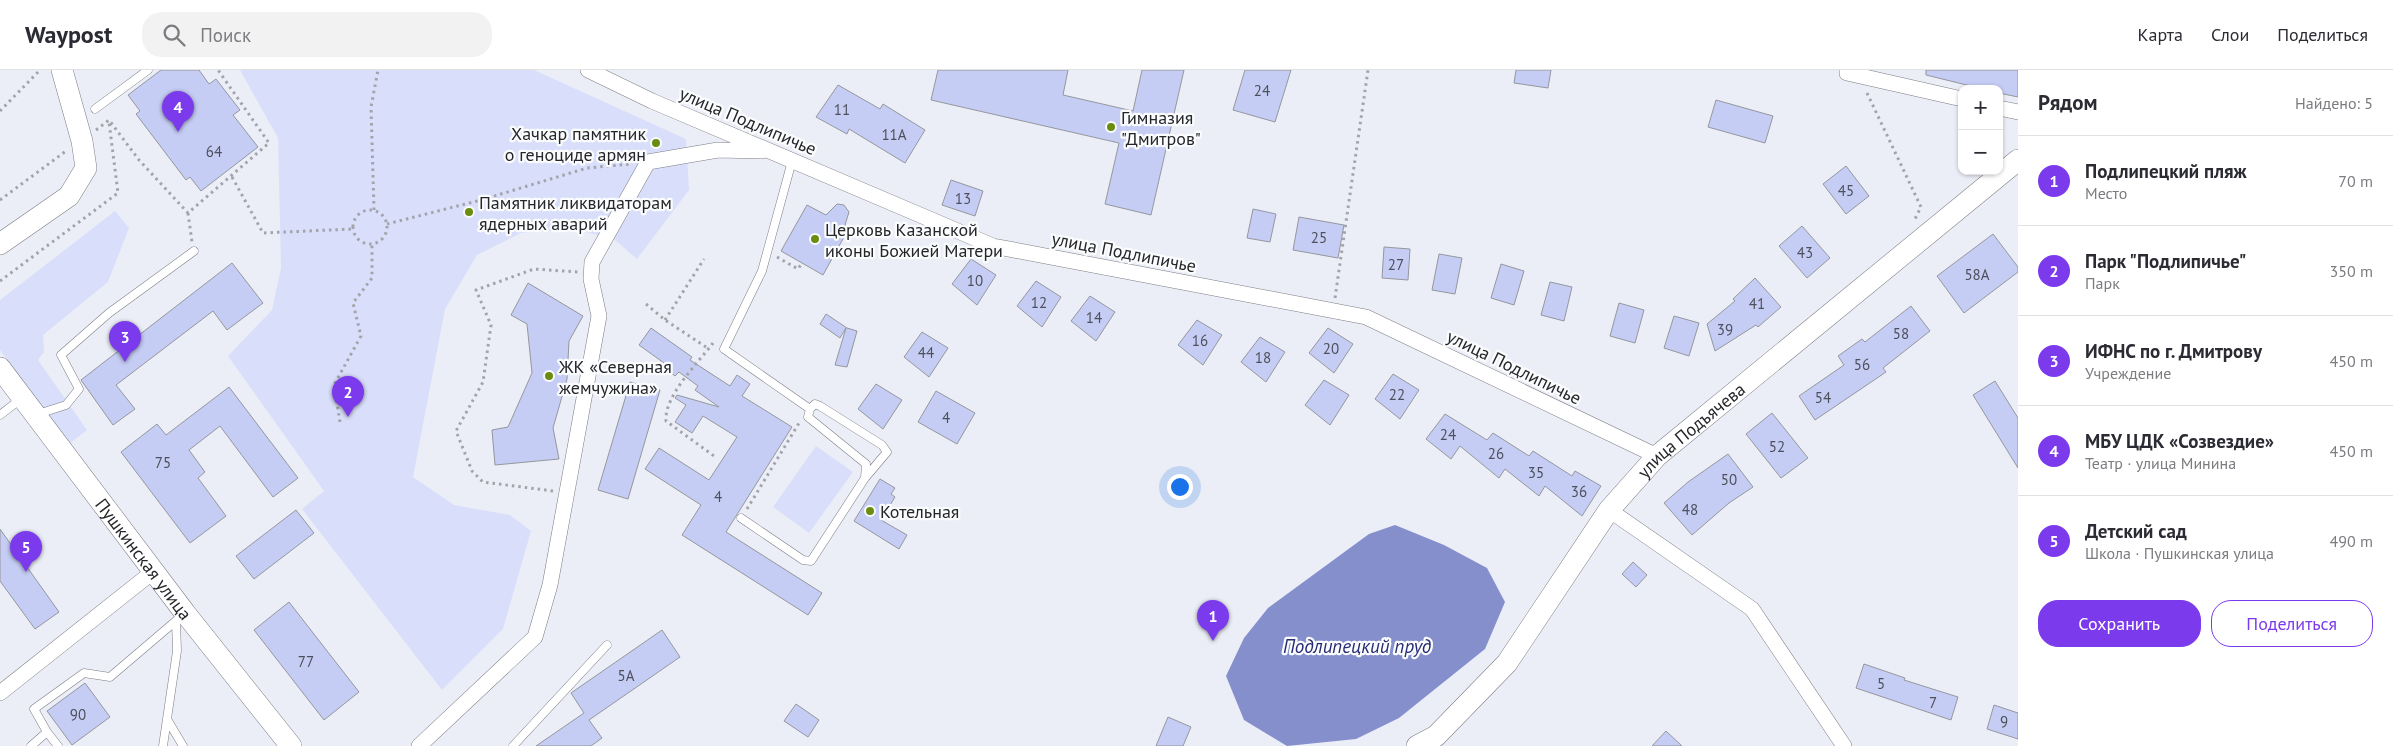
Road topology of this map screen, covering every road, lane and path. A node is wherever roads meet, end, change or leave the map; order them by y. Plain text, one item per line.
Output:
1 (40, 70) edge
2 (62, 70) edge
3 (148, 70) edge
4 (218, 70) edge
5 (378, 70) edge
6 (588, 70) edge
7 (1368, 70) edge
8 (1853, 73) edge
9 (1958, 98) edge
10 (95, 109) dead end
11 (2003, 109) edge
12 (0, 111) edge
13 (2018, 112) edge
14 (82, 141) junction
15 (768, 151) junction
16 (59, 156) dead end
17 (2018, 160) edge
18 (792, 161) junction
19 (648, 162) junction
20 (232, 178) junction
21 (0, 200) edge
22 (374, 210) junction
23 (188, 213) junction
24 (387, 224) junction
25 (1912, 225) dead end
26 (352, 229) junction
27 (0, 244) edge
28 (372, 244) junction
29 (194, 251) joint
30 (768, 251) junction
31 (704, 258) dead end
32 (802, 263) dead end
33 (582, 273) dead end
34 (646, 304) dead end
35 (1333, 311) junction
36 (665, 320) junction
37 (718, 337) dead end
38 (709, 349) junction
39 (0, 368) edge
40 (22, 398) junction
41 (807, 408) junction
42 (0, 415) edge
43 (36, 415) junction
44 (340, 422) dead end
45 (714, 456) dead end
46 (1657, 456) junction
47 (865, 478) junction
48 (566, 492) junction
49 (1609, 510) junction
50 (741, 518) joint
51 (154, 571) junction
52 (181, 617) junction
53 (607, 645) dead end
54 (0, 693) edge
55 (167, 719) junction
56 (47, 732) junction
57 (31, 746) edge
58 (58, 746) edge
59 (163, 746) edge
60 (183, 746) edge
61 (291, 746) edge
62 (419, 746) edge
63 (513, 746) edge
64 (1417, 746) edge
65 (1844, 746) edge

1 - 12 path
2 - 14 main road
3 - 10 lane
4 - 20 path
5 - 22 path
6 - 15 street, улица Подлипичье
7 - 35 path
8 - 9 street
8 - 25 path
11 - 13 street
14 - 23 path
14 - 27 main road
15 - 18 street, улица Подлипичье
15 - 19 street
16 - 21 path
17 - 46 main road, улица Подъячева
18 - 30 lane
18 - 35 street, улица Подлипичье
19 - 24 path
19 - 48 street
20 - 23 path
20 - 26 path
22 - 24 path
22 - 26 path
23 - 29 path
24 - 28 path
26 - 28 path
28 - 44 path
29 - 43 lane
30 - 32 path
30 - 41 lane
31 - 36 path
33 - 48 path
34 - 36 path
35 - 46 street, улица Подлипичье
36 - 38 path
37 - 38 path
38 - 45 path
39 - 40 main road, Пушкинская улица
40 - 42 lane
40 - 43 main road, Пушкинская улица
41 - 47 lane
41 - 47 lane
41 - 50 path
43 - 51 main road, Пушкинская улица
46 - 49 main road, улица Подъячева
47 - 50 lane
48 - 62 street
49 - 64 main road, улица Подъячева
49 - 65 street
51 - 52 main road, Пушкинская улица
51 - 54 street
52 - 55 lane
52 - 56 lane
52 - 61 main road, Пушкинская улица
53 - 63 lane
55 - 59 lane
55 - 60 lane
56 - 57 lane
56 - 58 lane

